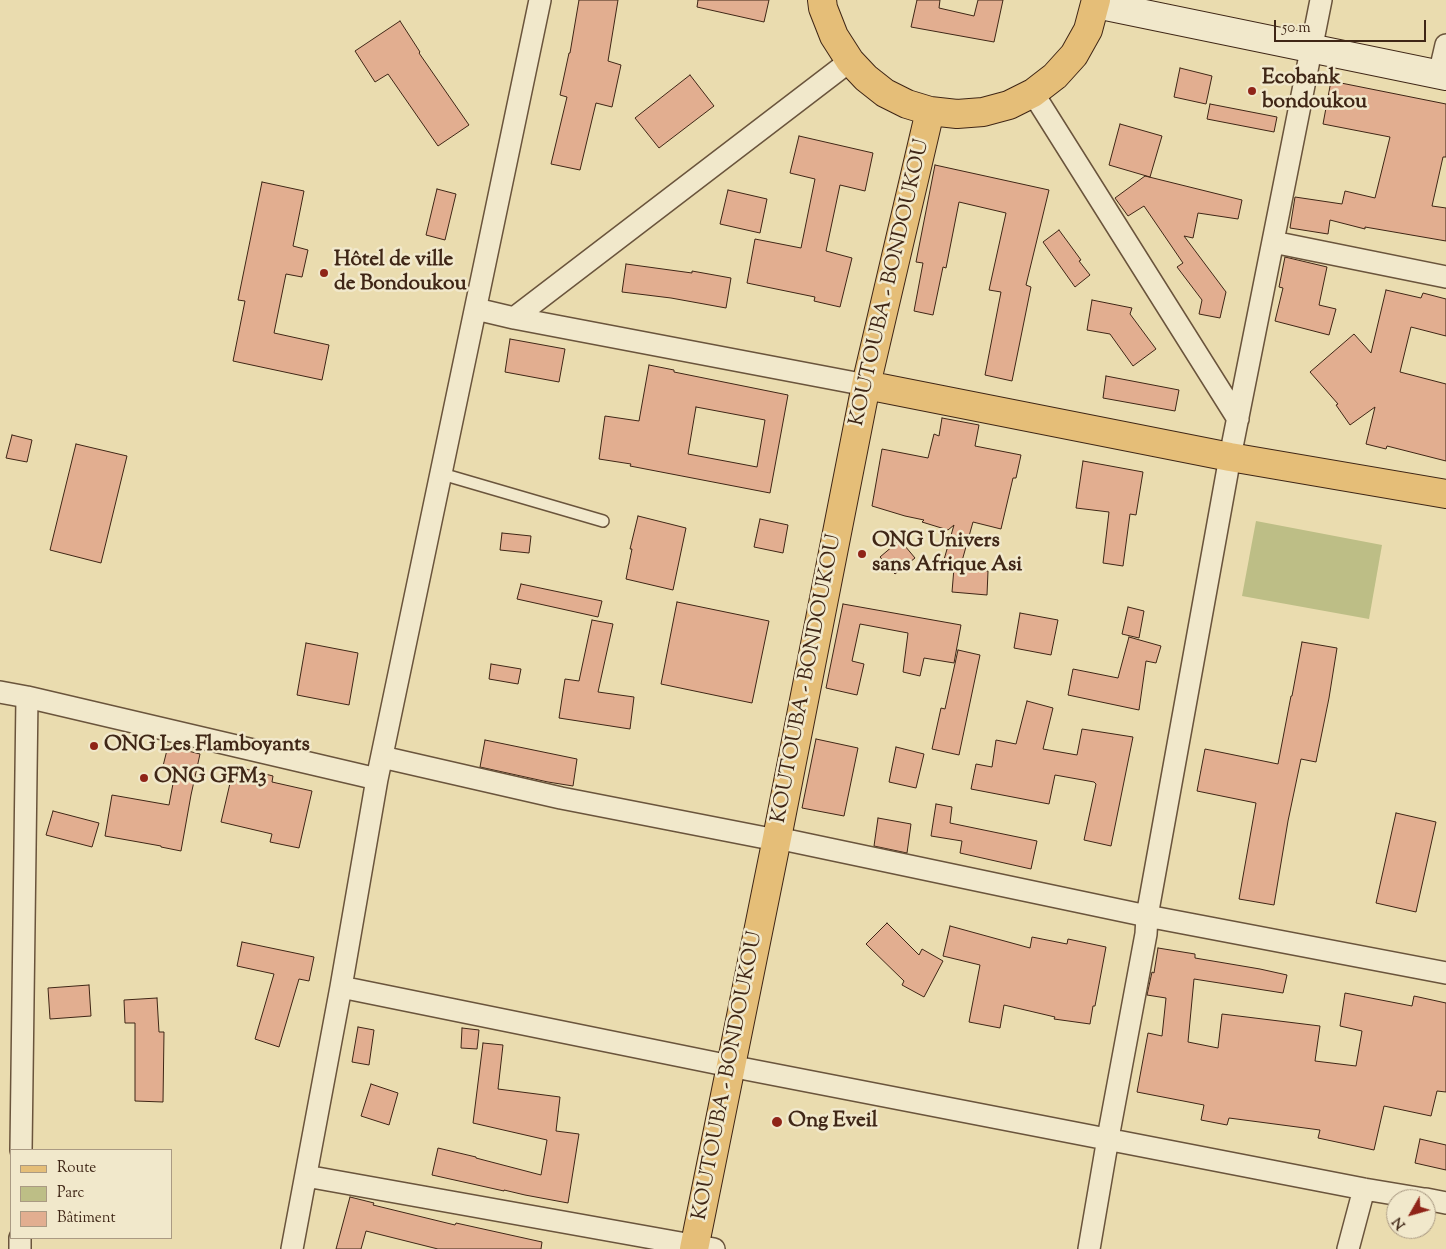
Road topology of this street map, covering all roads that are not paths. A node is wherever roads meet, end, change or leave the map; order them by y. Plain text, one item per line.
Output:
1 (540, 0) edge
2 (822, 0) edge
3 (1322, 0) edge
4 (1096, 2) edge
5 (1446, 44) edge
6 (1312, 48) junction
7 (850, 61) junction
8 (1443, 75) edge
9 (1033, 93) junction
10 (930, 111) junction
11 (1273, 242) junction
12 (1446, 276) edge
13 (476, 309) junction
14 (514, 318) junction
15 (866, 385) junction
16 (1238, 418) junction
17 (1230, 457) junction
18 (442, 474) junction
19 (1446, 494) edge
20 (603, 521) dead end
21 (0, 692) edge
22 (27, 697) junction
23 (382, 757) junction
24 (377, 779) junction
25 (777, 839) junction
26 (1147, 916) junction
27 (1446, 973) edge
28 (341, 987) junction
29 (730, 1066) junction
30 (1108, 1138) junction
31 (21, 1149) edge
32 (306, 1176) junction
33 (1364, 1188) junction
34 (1386, 1192) edge
35 (701, 1248) edge
36 (292, 1249) edge
37 (1089, 1249) edge
38 (1348, 1249) edge

1 - 13 street
2 - 7 main road
3 - 6 street
4 - 6 street
4 - 9 main road
5 - 8 street
6 - 8 street
6 - 11 street
7 - 10 main road
7 - 14 street
9 - 10 main road
9 - 16 street
10 - 15 main road, KOUTOUBA - BONDOUKOU
11 - 12 street
11 - 16 street
13 - 14 street
13 - 18 street
14 - 15 street
15 - 17 main road
15 - 25 main road, KOUTOUBA - BONDOUKOU
16 - 17 street
17 - 19 main road
17 - 26 street
18 - 20 lane
18 - 23 street
21 - 22 street
22 - 24 street
22 - 31 street
23 - 24 street
23 - 25 street
24 - 28 street
25 - 26 street
25 - 29 main road, KOUTOUBA - BONDOUKOU
26 - 27 street
26 - 30 street
28 - 29 street
28 - 32 street
29 - 30 street
29 - 35 main road, KOUTOUBA - BONDOUKOU
30 - 33 street
30 - 37 street
32 - 35 street
32 - 36 street
33 - 34 street
33 - 38 street

